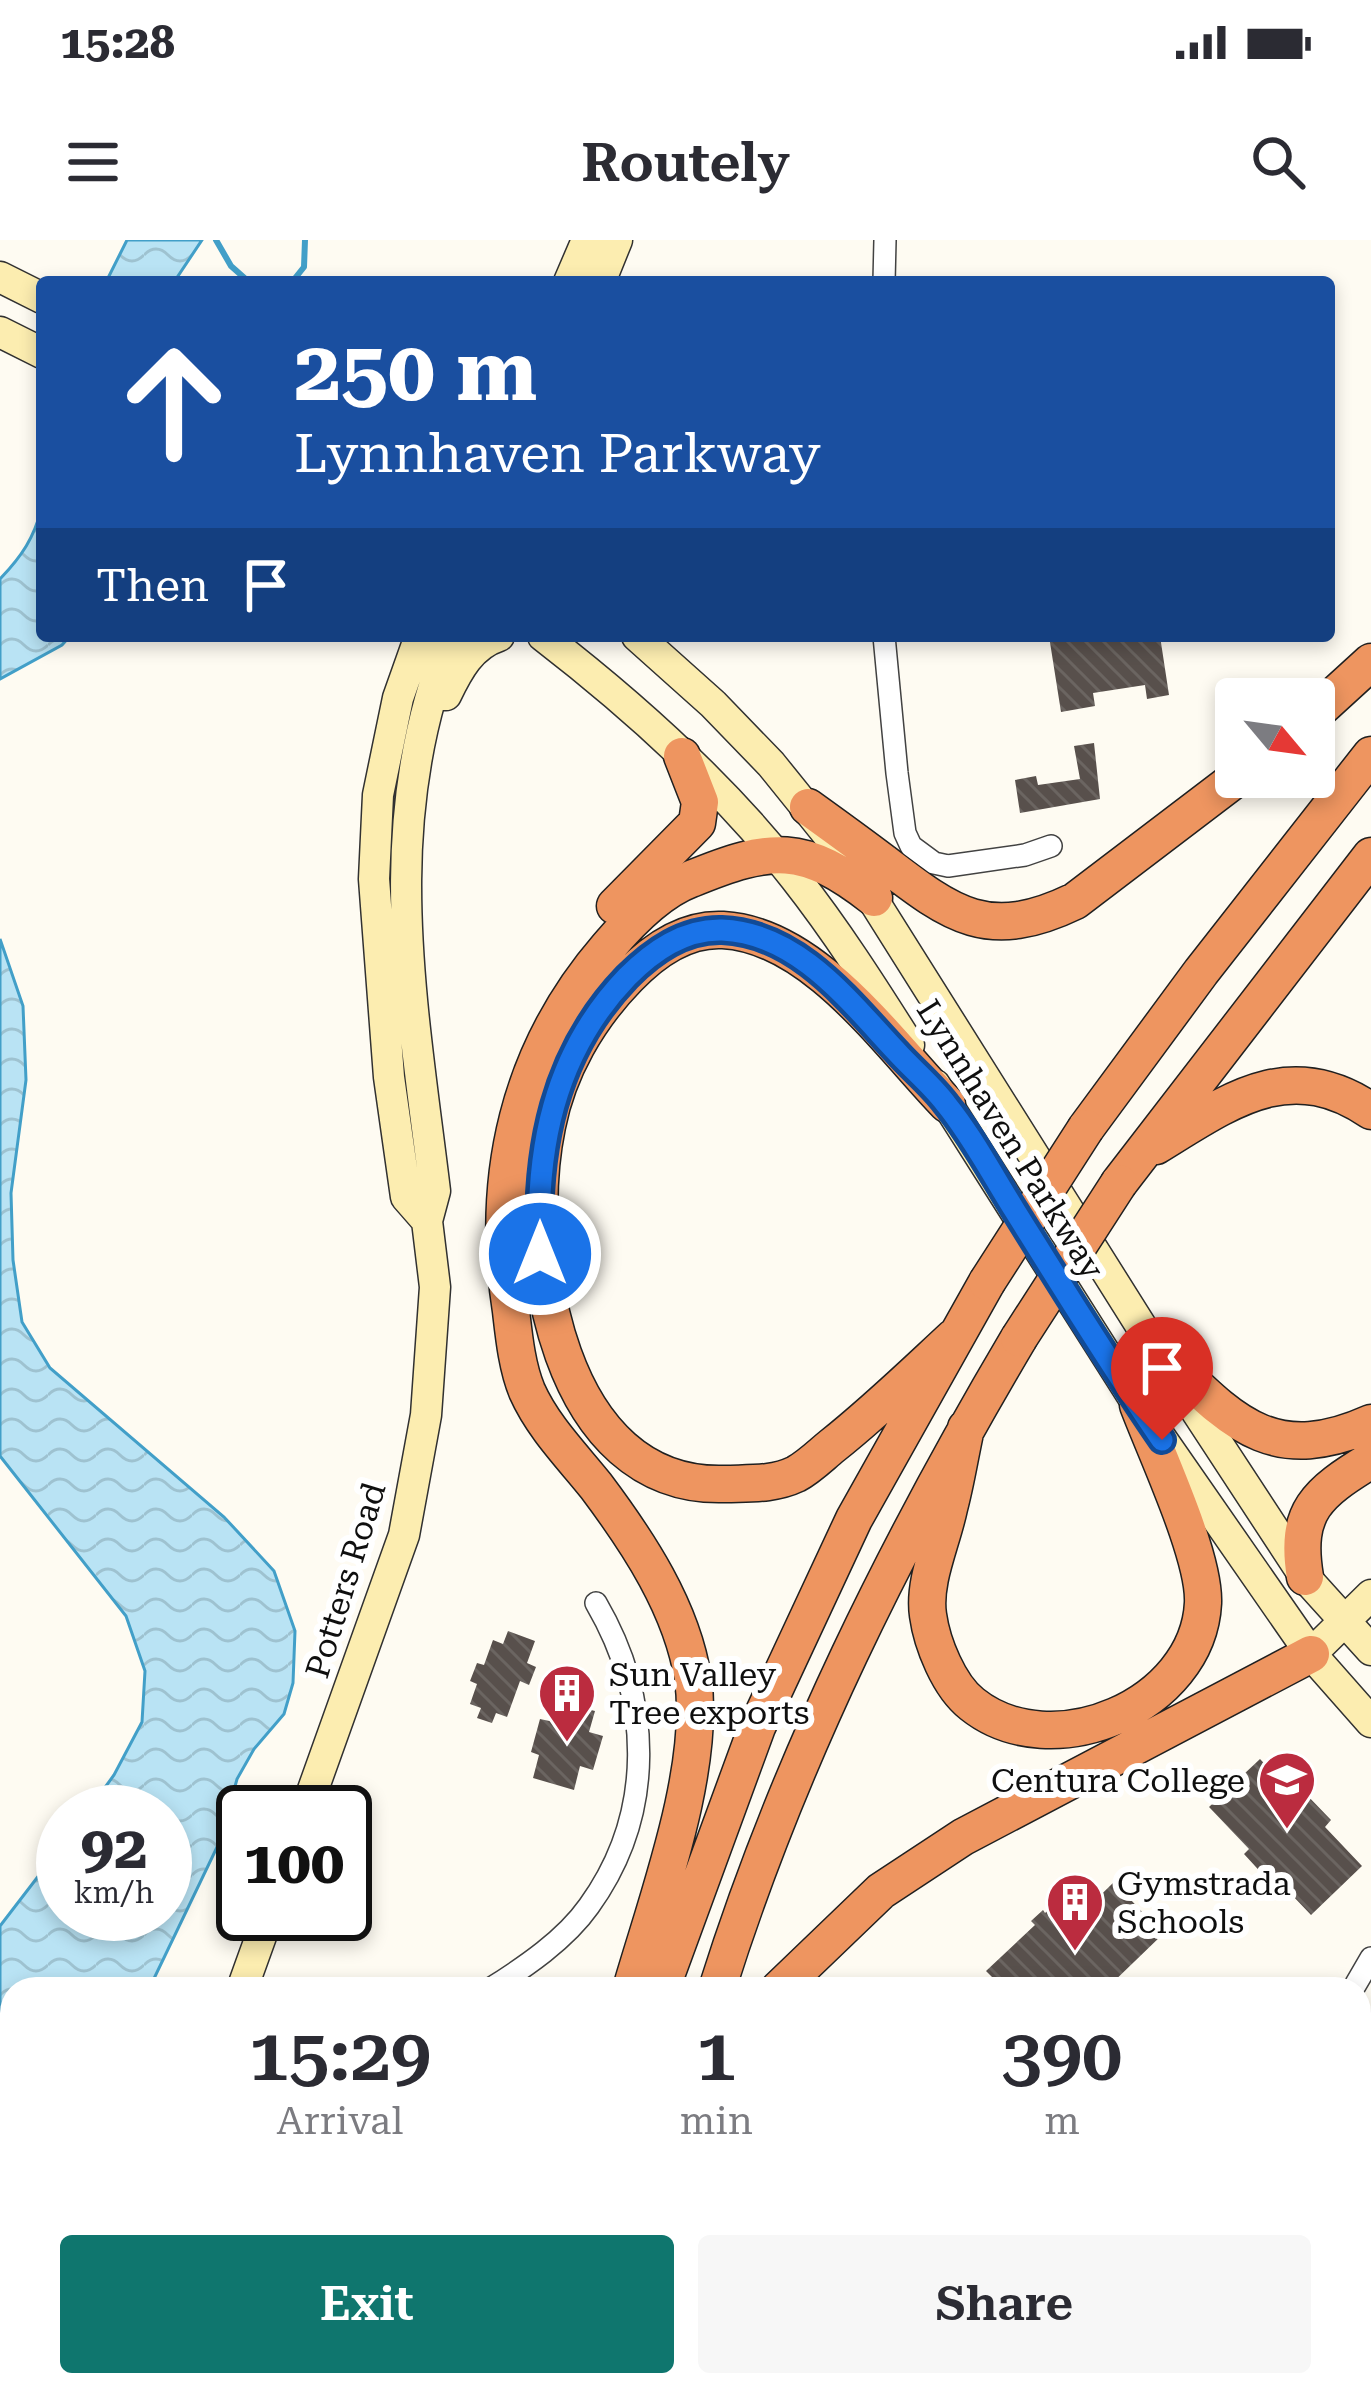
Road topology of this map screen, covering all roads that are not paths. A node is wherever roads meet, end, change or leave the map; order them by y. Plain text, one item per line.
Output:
1 (587, 240) edge
2 (617, 240) edge
3 (885, 240) edge
4 (571, 276) edge
5 (602, 276) edge
6 (884, 276) edge
7 (0, 277) edge
8 (36, 295) edge
9 (0, 332) edge
10 (36, 350) edge
11 (418, 642) edge
12 (450, 642) edge
13 (485, 642) edge
14 (546, 642) edge
15 (644, 642) edge
16 (885, 642) edge
17 (1371, 662) edge
18 (1335, 695) edge
19 (1371, 755) edge
20 (682, 756) junction
21 (413, 759) junction
22 (1215, 795) edge
23 (808, 807) junction
24 (1051, 846) dead end
25 (772, 852) junction
26 (1371, 856) edge
27 (874, 898) junction
28 (544, 1040) junction
29 (947, 1104) junction
30 (1371, 1111) edge
31 (1128, 1170) junction
32 (428, 1221) junction
33 (954, 1337) junction
34 (1153, 1346) junction
35 (1138, 1405) junction
36 (1371, 1423) edge
37 (965, 1428) junction
38 (1371, 1460) edge
39 (1305, 1577) junction
40 (1371, 1595) edge
41 (596, 1603) dead end
42 (1345, 1623) junction
43 (1371, 1650) edge
44 (1311, 1654) junction
45 (1371, 1722) edge
46 (315, 1785) edge
47 (261, 1941) edge
48 (251, 1977) edge
49 (506, 1977) edge
50 (634, 1977) edge
51 (665, 1977) edge
52 (721, 1977) edge
53 (791, 1977) edge

1 - 4 main road
2 - 5 main road
3 - 6 street
7 - 8 main road
9 - 10 main road
11 - 32 main road, Potters Road
12 - 21 main road, Potters Road
13 - 21 main road
14 - 20 main road, Lynnhaven Parkway
15 - 23 main road, Lynnhaven Parkway
16 - 24 street
17 - 18 highway
19 - 33 highway, bridge
20 - 25 main road, Lynnhaven Parkway
20 - 28 highway
21 - 32 main road, Potters Road
22 - 23 highway
23 - 27 main road, Lynnhaven Parkway
25 - 27 highway
25 - 28 highway
25 - 29 main road, Lynnhaven Parkway
26 - 31 highway
27 - 34 main road, Lynnhaven Parkway
28 - 50 highway
29 - 33 highway
29 - 35 main road, Lynnhaven Parkway
30 - 31 highway
31 - 37 highway, bridge
32 - 46 main road, Potters Road
33 - 51 highway
34 - 36 highway
34 - 39 main road, Lynnhaven Parkway
35 - 37 highway
35 - 44 main road, Lynnhaven Parkway
37 - 52 highway
38 - 39 highway
39 - 42 main road, Lynnhaven Parkway
40 - 42 main road
41 - 49 street
42 - 43 main road, Lynnhaven Parkway
42 - 44 main road
44 - 45 main road, Lynnhaven Parkway
44 - 53 highway
47 - 48 main road

